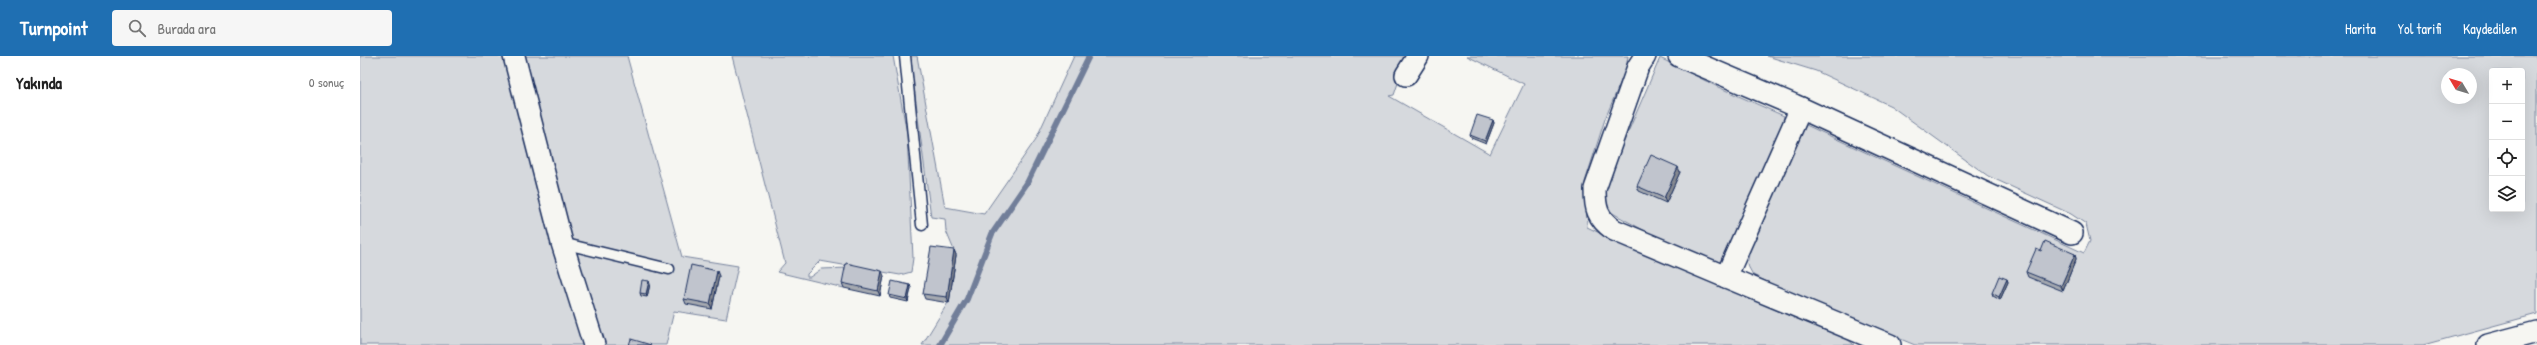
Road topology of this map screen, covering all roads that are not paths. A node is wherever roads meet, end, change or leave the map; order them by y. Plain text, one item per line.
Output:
1 (514, 56) edge
2 (905, 56) edge
3 (1418, 56) edge
4 (1645, 56) edge
5 (1679, 56) edge
6 (1406, 75) dead end
7 (1801, 108) junction
8 (922, 225) dead end
9 (2072, 233) dead end
10 (562, 243) junction
11 (669, 269) dead end
12 (1726, 277) junction
13 (2537, 332) edge
14 (594, 345) edge
15 (1890, 345) edge
16 (2488, 345) edge

1 - 10 street
2 - 8 lane
3 - 6 street
4 - 12 street
5 - 7 street
7 - 9 street
7 - 12 street
10 - 11 lane
10 - 14 street
12 - 15 street
13 - 16 street

